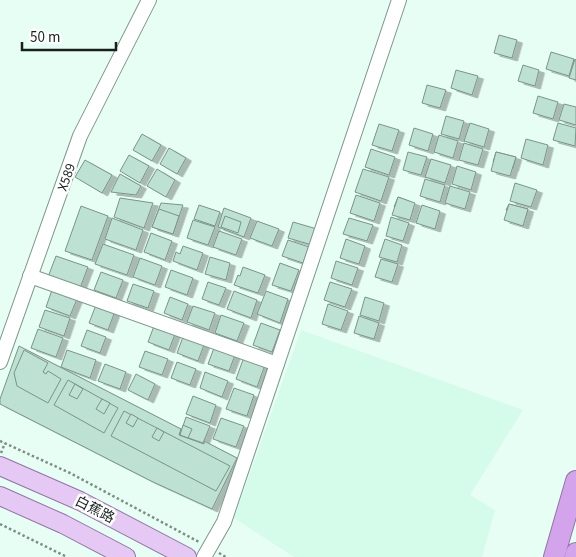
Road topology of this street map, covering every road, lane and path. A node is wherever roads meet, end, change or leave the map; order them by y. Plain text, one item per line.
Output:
1 (149, 0) edge
2 (399, 0) edge
3 (30, 276) junction
4 (0, 362) edge
5 (277, 364) junction
6 (0, 441) edge
7 (5, 443) junction
8 (0, 456) edge
9 (0, 466) edge
10 (576, 480) edge
11 (0, 496) edge
12 (0, 524) edge
13 (206, 552) edge
14 (576, 553) edge
15 (67, 557) edge
16 (126, 557) edge
17 (187, 557) edge
18 (226, 557) edge
19 (554, 557) edge
20 (575, 557) edge

1 - 3 street, X589 / X589
2 - 5 street
3 - 4 street, X589 / X589
3 - 5 street
5 - 13 street
6 - 7 path
7 - 8 path
7 - 13 path
9 - 17 main road, 白蕉路
10 - 19 highway
11 - 16 main road, 白蕉路
12 - 15 path
13 - 18 path
14 - 20 highway

